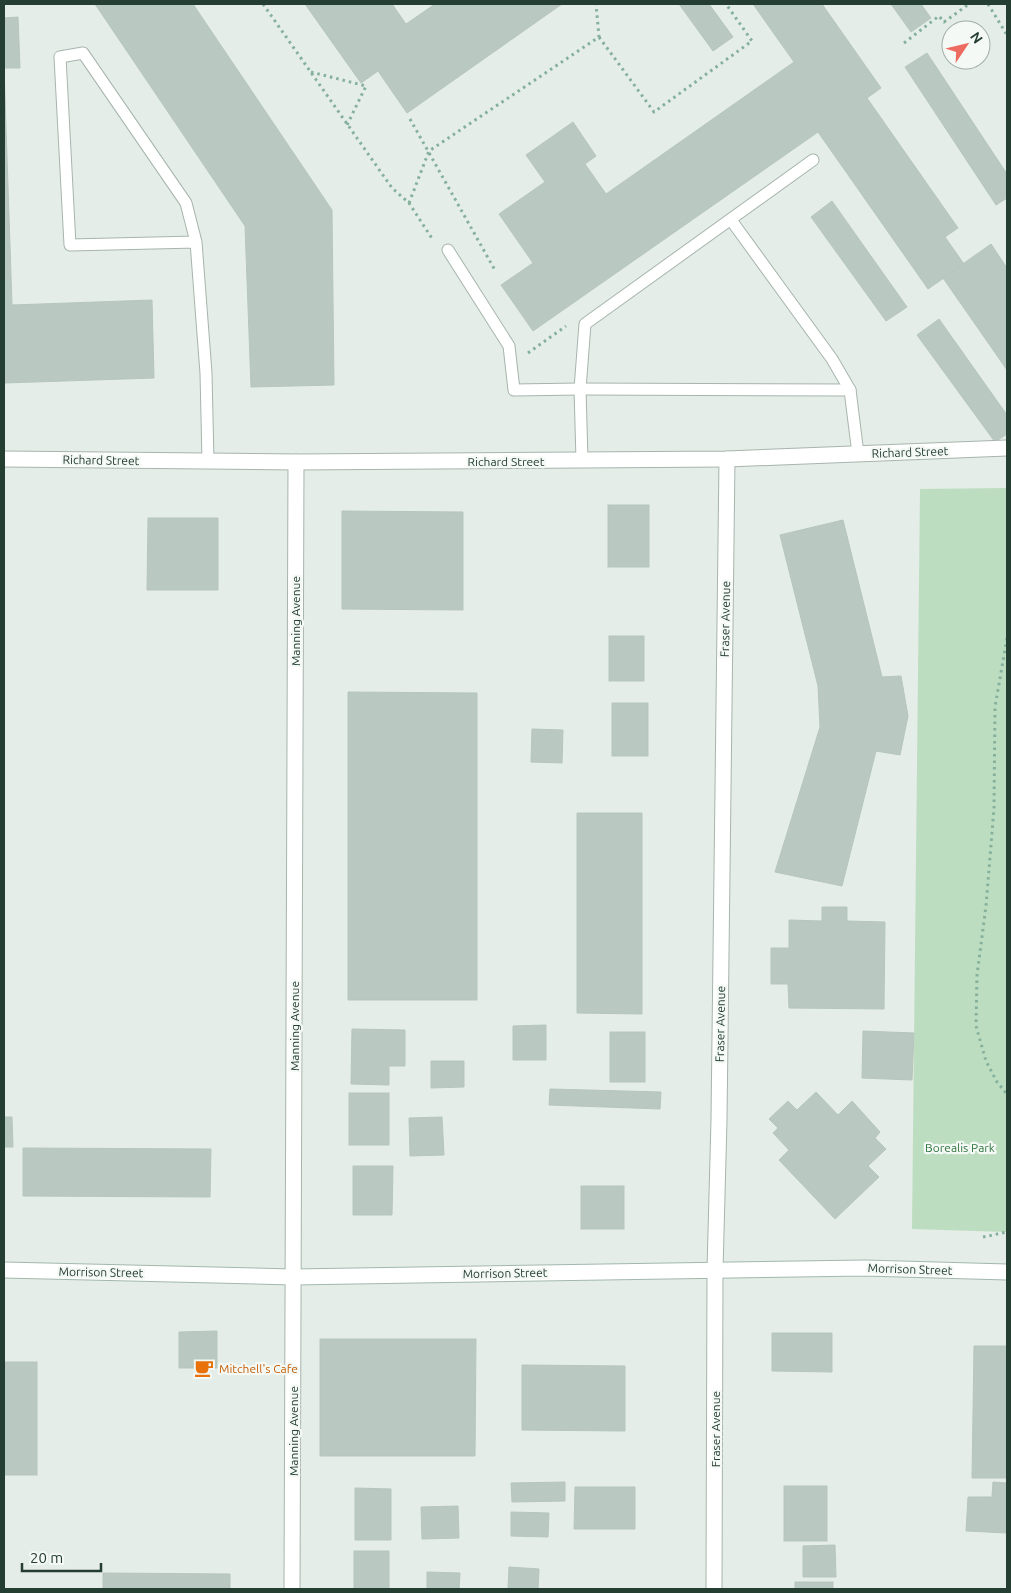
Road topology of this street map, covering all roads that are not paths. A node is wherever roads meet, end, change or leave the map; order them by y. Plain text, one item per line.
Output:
1 (812, 160) dead end
2 (731, 220) junction
3 (196, 242) junction
4 (448, 250) dead end
5 (580, 389) junction
6 (850, 390) junction
7 (1007, 448) edge
8 (858, 454) junction
9 (4, 459) edge
10 (727, 459) junction
11 (582, 460) junction
12 (208, 461) junction
13 (296, 462) junction
14 (4, 1270) edge
15 (715, 1270) junction
16 (1007, 1272) edge
17 (293, 1277) junction
18 (292, 1589) edge
19 (714, 1589) edge

1 - 2 lane
2 - 5 lane
2 - 6 lane
3 - 3 lane
3 - 12 lane
4 - 5 lane
5 - 6 lane
5 - 11 lane
6 - 8 lane
7 - 8 street, Richard Street
8 - 10 street, Richard Street
9 - 12 street, Richard Street
10 - 11 street, Richard Street
10 - 15 street, Fraser Avenue
11 - 13 street, Richard Street
12 - 13 street, Richard Street
13 - 17 street, Manning Avenue
14 - 17 street, Morrison Street
15 - 16 street, Morrison Street
15 - 17 street, Morrison Street
15 - 19 street, Fraser Avenue
17 - 18 street, Manning Avenue

